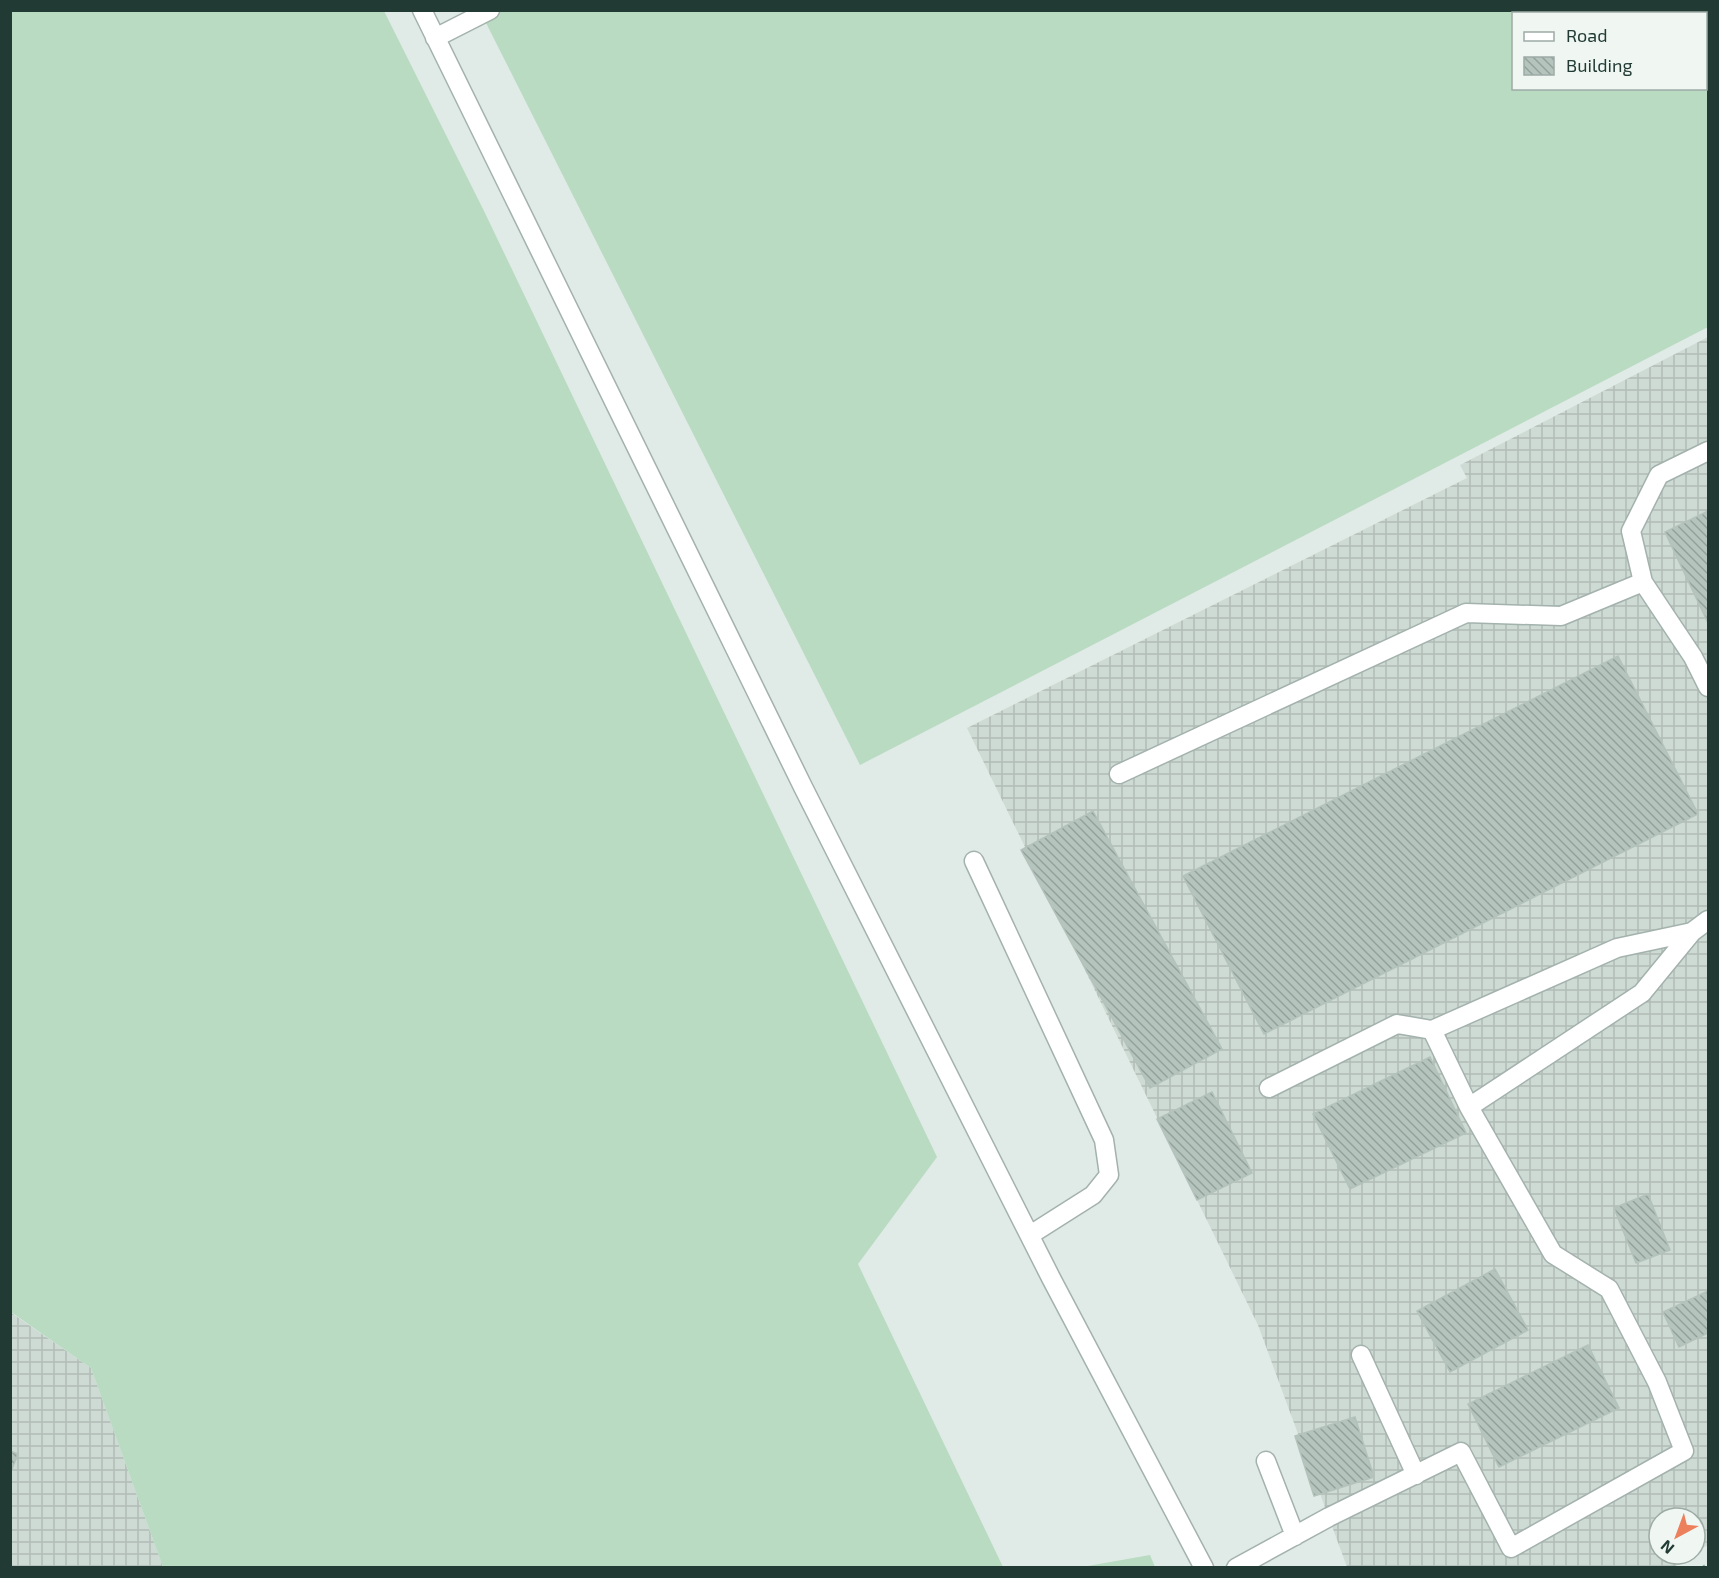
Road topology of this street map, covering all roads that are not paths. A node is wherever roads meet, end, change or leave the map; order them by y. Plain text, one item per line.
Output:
1 (422, 10) edge
2 (490, 10) edge
3 (435, 38) junction
4 (1708, 451) edge
5 (1643, 582) junction
6 (1708, 687) edge
7 (1119, 774) dead end
8 (974, 861) dead end
9 (1708, 920) edge
10 (1692, 932) junction
11 (1432, 1030) junction
12 (1269, 1088) dead end
13 (1468, 1107) junction
14 (1030, 1235) junction
15 (1361, 1355) dead end
16 (1266, 1461) dead end
17 (1416, 1475) junction
18 (1295, 1536) junction
19 (1204, 1568) edge
20 (1236, 1568) edge

1 - 3 lane
2 - 3 lane
3 - 14 lane
4 - 5 lane
5 - 6 lane
5 - 7 lane
8 - 14 lane
9 - 10 lane
10 - 11 lane
10 - 13 lane
11 - 12 lane
11 - 13 lane
13 - 17 lane
14 - 19 lane
15 - 17 lane
16 - 18 lane
17 - 18 lane
18 - 20 lane

